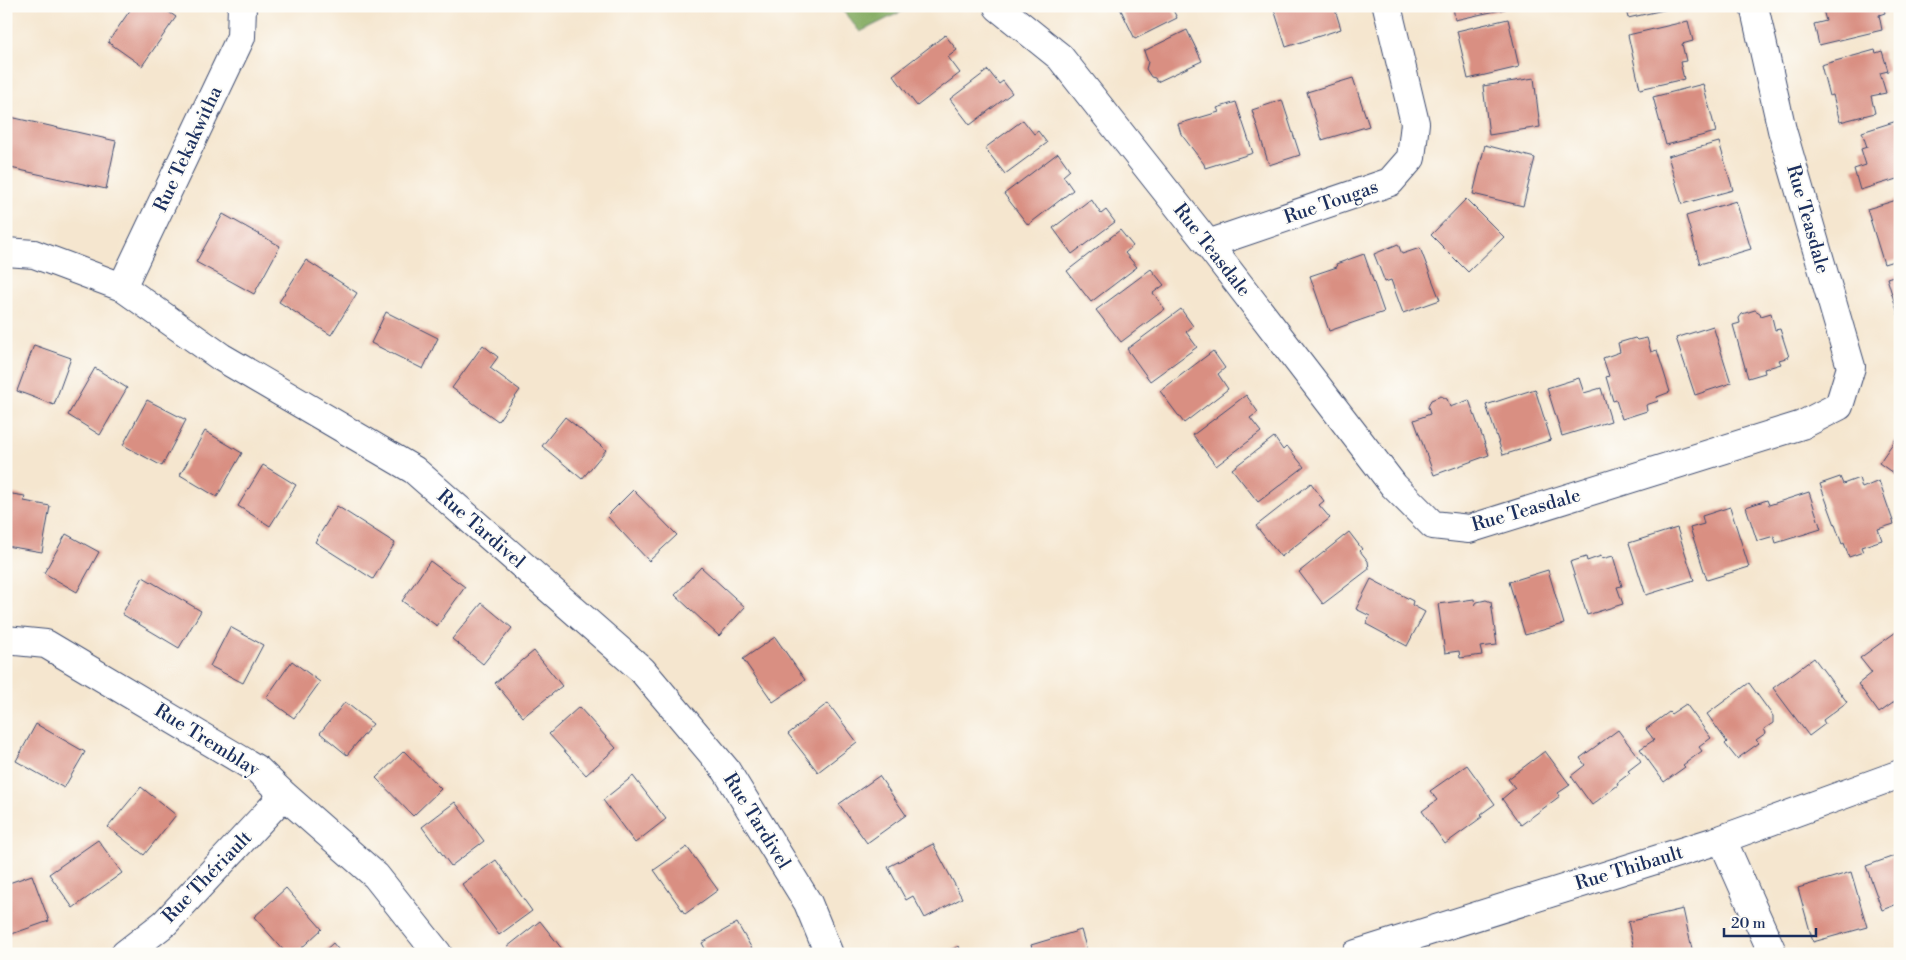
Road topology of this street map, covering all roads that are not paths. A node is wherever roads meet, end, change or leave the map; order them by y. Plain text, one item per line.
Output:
1 (242, 6) edge
2 (1387, 6) edge
3 (1754, 6) edge
4 (998, 8) dead end
5 (1208, 244) junction
6 (6, 252) edge
7 (122, 287) junction
8 (6, 640) edge
9 (1900, 774) edge
10 (284, 795) junction
11 (1722, 839) junction
12 (125, 954) edge
13 (438, 954) edge
14 (829, 954) edge
15 (1356, 954) edge
16 (1773, 954) edge

1 - 7 street, Rue Tekakwitha
2 - 5 street, Rue Tougas
3 - 5 street, Rue Teasdale
4 - 5 street, Rue Teasdale
6 - 7 street, Rue Tardivel
7 - 14 street, Rue Tardivel
8 - 10 street, Rue Tremblay
9 - 11 street, Rue Thibault
10 - 12 street, Rue Thériault
10 - 13 street, Rue Tremblay
11 - 15 street, Rue Thibault
11 - 16 street

